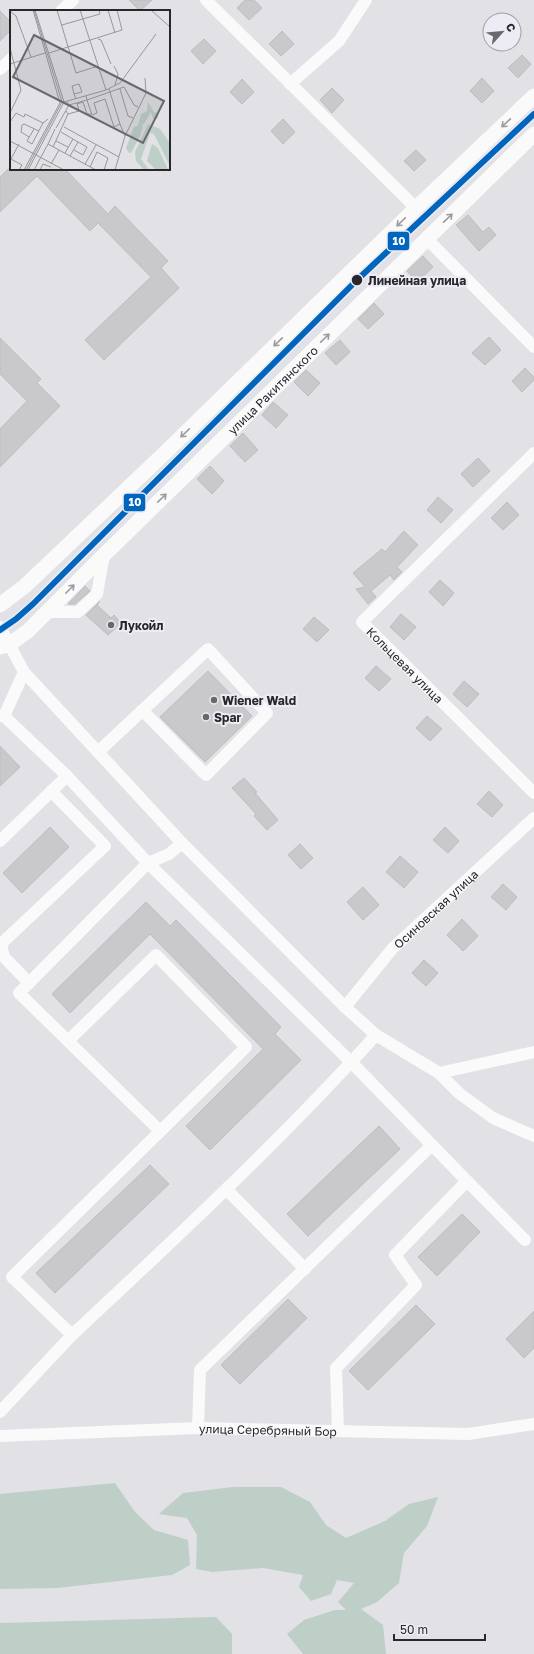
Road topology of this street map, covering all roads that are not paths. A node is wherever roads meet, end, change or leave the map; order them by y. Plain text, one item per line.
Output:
1 (73, 0) edge
2 (206, 0) edge
3 (366, 0) edge
4 (62, 10) edge
5 (10, 60) edge
6 (0, 69) edge
7 (290, 84) junction
8 (534, 96) edge
9 (534, 134) edge
10 (416, 208) junction
11 (426, 238) junction
12 (534, 347) edge
13 (534, 453) edge
14 (104, 554) junction
15 (0, 605) edge
16 (48, 612) junction
17 (0, 627) edge
18 (5, 645) edge
19 (24, 672) junction
20 (142, 710) junction
21 (2, 716) edge
22 (98, 752) junction
23 (67, 776) junction
24 (51, 791) junction
25 (534, 793) edge
26 (534, 818) edge
27 (0, 841) edge
28 (182, 843) junction
29 (148, 863) junction
30 (29, 983) junction
31 (345, 1007) junction
32 (376, 1035) junction
33 (68, 1041) junction
34 (534, 1052) edge
35 (351, 1062) junction
36 (439, 1073) junction
37 (160, 1131) junction
38 (534, 1136) edge
39 (432, 1145) junction
40 (467, 1181) junction
41 (227, 1190) junction
42 (524, 1240) dead end
43 (305, 1268) junction
44 (72, 1336) junction
45 (0, 1412) edge
46 (534, 1424) edge
47 (198, 1428) junction
48 (338, 1431) junction
49 (0, 1436) edge

1 - 4 street
2 - 7 street
3 - 7 street
5 - 6 street
7 - 10 street
8 -> 10 main road
11 -> 9 main road, улица Ракитянского
10 -> 15 main road
11 - 12 street
14 -> 11 main road, улица Ракитянского
13 - 25 street, Кольцевая улица
16 -> 14 main road, улица Ракитянского
14 - 16 street
16 - 18 main road, улица Ракитянского
17 - 18 street
18 - 19 street
19 - 21 street
19 - 22 street
20 - 20 street
20 - 22 street
21 - 23 street
22 - 28 street
23 - 24 street
23 - 29 street
24 - 27 street
24 - 30 street
26 - 31 street, Осиновская улица
28 - 29 street
28 - 31 street
29 - 30 street
29 - 35 street
30 - 33 street
31 - 32 street
32 - 35 street
32 - 36 street
33 - 37 street
33 - 37 street
34 - 36 street
35 - 39 street
35 - 41 street
36 - 38 street
37 - 44 street
39 - 40 street
39 - 43 street
40 - 42 street
40 - 48 street
41 - 43 street
41 - 44 street
43 - 47 street
44 - 45 street
46 - 48 street, улица Серебряный Бор
47 - 48 street, улица Серебряный Бор
47 - 49 street, улица Серебряный Бор

